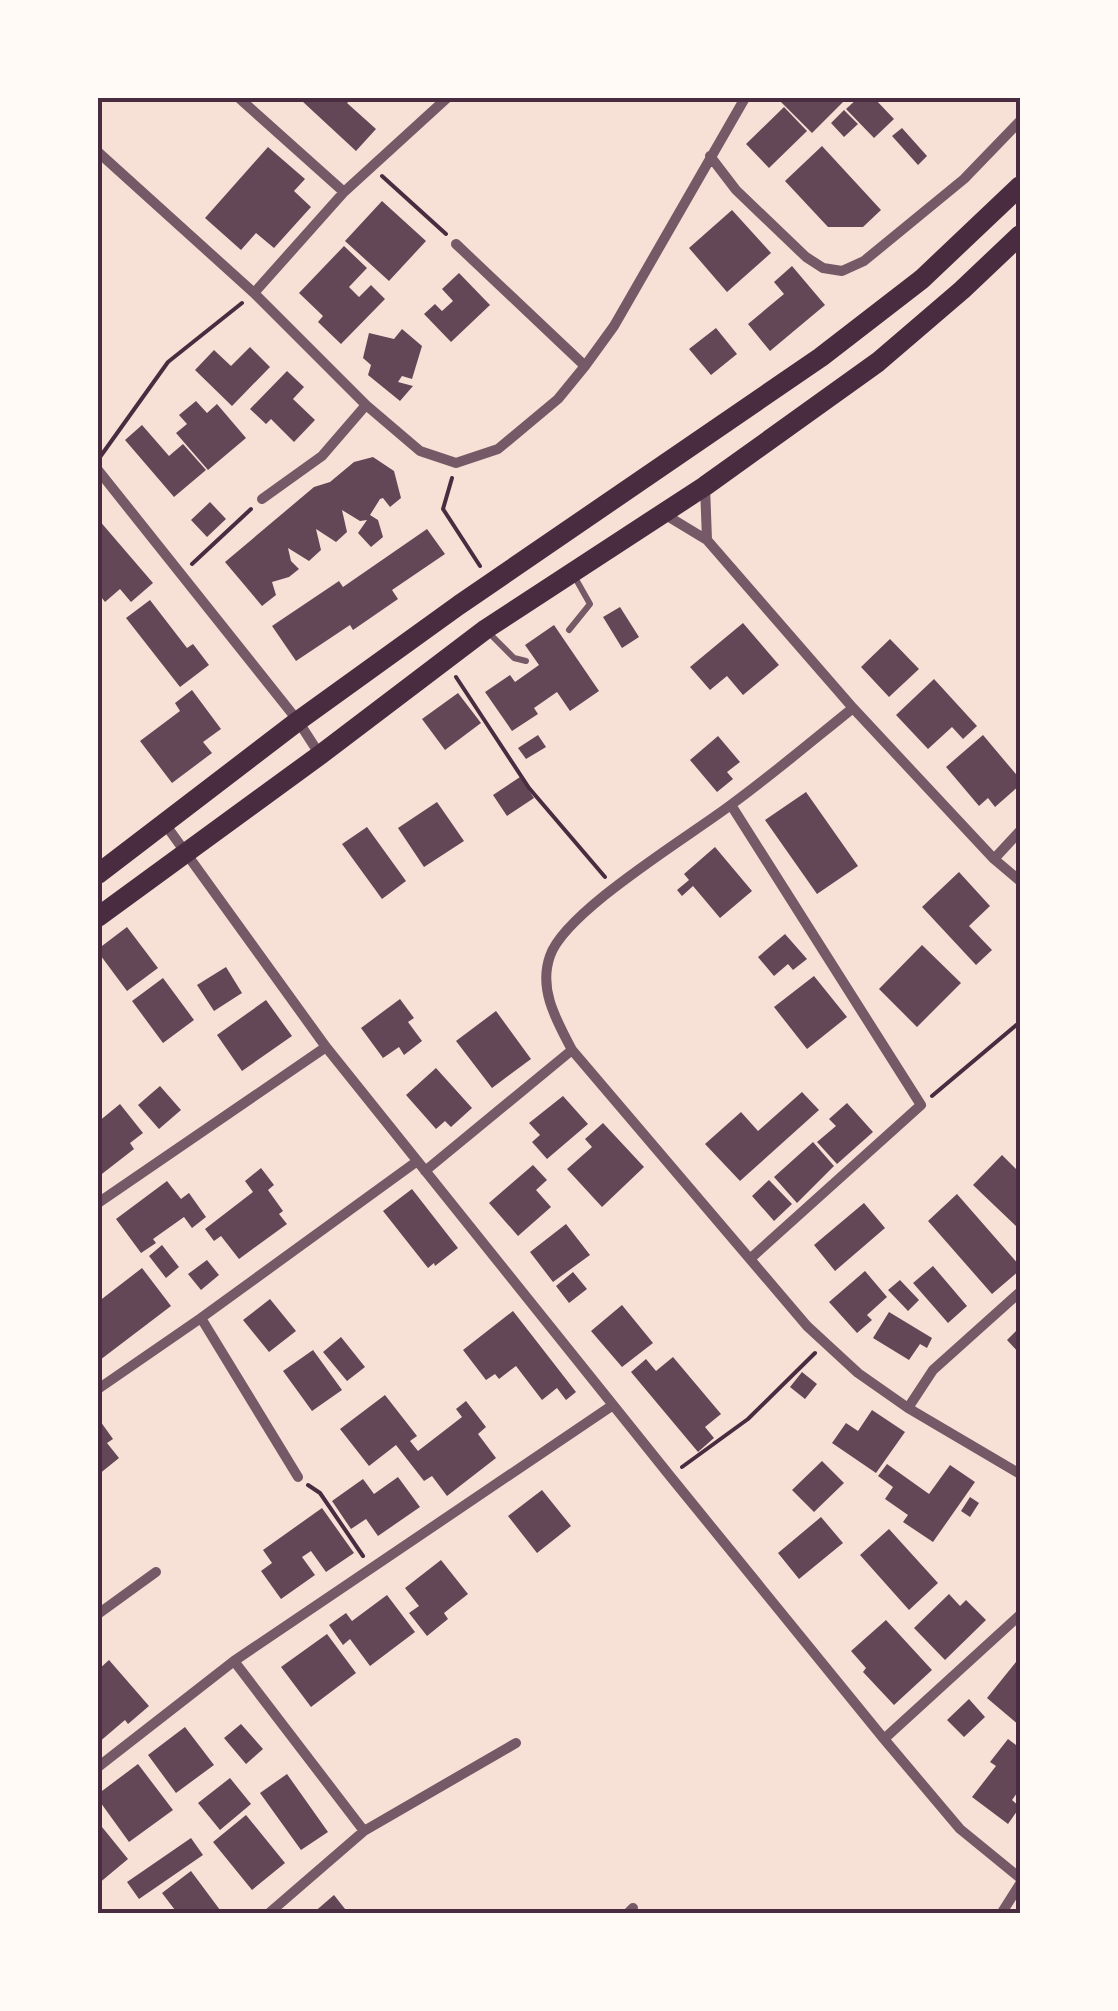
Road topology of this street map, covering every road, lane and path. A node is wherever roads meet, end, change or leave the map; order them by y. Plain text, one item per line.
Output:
1 (239, 98) edge
2 (446, 98) edge
3 (745, 98) edge
4 (1020, 121) edge
5 (98, 152) edge
6 (710, 156) junction
7 (372, 167) junction
8 (1020, 186) edge
9 (344, 192) junction
10 (1020, 235) edge
11 (456, 244) joint
12 (254, 293) junction
13 (585, 366) junction
14 (366, 405) junction
15 (98, 461) edge
16 (456, 463) junction
17 (98, 470) edge
18 (705, 486) junction
19 (262, 500) joint
20 (663, 514) junction
21 (707, 540) junction
22 (573, 573) junction
23 (181, 574) junction
24 (491, 582) junction
25 (486, 629) junction
26 (569, 630) dead end
27 (526, 660) dead end
28 (446, 661) junction
29 (852, 708) junction
30 (298, 722) junction
31 (320, 755) junction
32 (731, 805) junction
33 (165, 824) junction
34 (1020, 831) edge
35 (187, 852) junction
36 (994, 859) junction
37 (98, 874) edge
38 (1020, 881) edge
39 (615, 888) junction
40 (98, 916) edge
41 (1020, 1022) edge
42 (326, 1046) junction
43 (572, 1050) junction
44 (921, 1105) junction
45 (420, 1166) junction
46 (98, 1203) edge
47 (751, 1258) junction
48 (1020, 1292) edge
49 (202, 1318) junction
50 (826, 1343) junction
51 (98, 1389) edge
52 (613, 1406) junction
53 (908, 1408) junction
54 (1020, 1474) edge
55 (670, 1476) junction
56 (298, 1477) joint
57 (371, 1568) junction
58 (156, 1572) dead end
59 (98, 1614) edge
60 (1020, 1615) edge
61 (234, 1661) junction
62 (884, 1738) junction
63 (516, 1742) dead end
64 (98, 1767) edge
65 (364, 1831) junction
66 (1020, 1881) edge
67 (268, 1914) edge
68 (1000, 1914) edge

1 - 9 street
2 - 7 street
3 - 6 street
4 - 6 street
5 - 12 street
6 - 13 street
7 - 9 street
7 - 11 path
8 - 24 main road
9 - 12 street
10 - 18 main road
11 - 13 street
12 - 14 street
12 - 15 path
13 - 16 street
14 - 16 street
14 - 19 street
16 - 24 path
17 - 23 street
18 - 20 main road
18 - 21 street
19 - 23 path
20 - 21 street
20 - 22 main road
21 - 29 street
22 - 25 main road
22 - 26 lane
23 - 30 street
24 - 30 main road
25 - 27 lane
25 - 28 main road
28 - 31 main road
28 - 39 path
29 - 32 street
29 - 36 street
30 - 31 street
30 - 33 main road
31 - 35 main road
32 - 39 street
32 - 44 street
33 - 35 street
33 - 37 main road
34 - 36 street
35 - 40 main road
35 - 42 street
36 - 38 street
39 - 43 street
41 - 44 path
42 - 45 street
42 - 46 street
43 - 45 street
43 - 47 street
44 - 47 street
45 - 49 street
45 - 52 street
47 - 50 street
48 - 53 street
49 - 51 street
49 - 56 street
50 - 53 street
50 - 55 path
52 - 55 street
52 - 57 street
53 - 54 street
55 - 62 street
56 - 57 path
57 - 61 street
58 - 59 street
60 - 62 street
61 - 64 street
61 - 65 street
62 - 66 street
63 - 65 street
65 - 67 street
66 - 68 street

